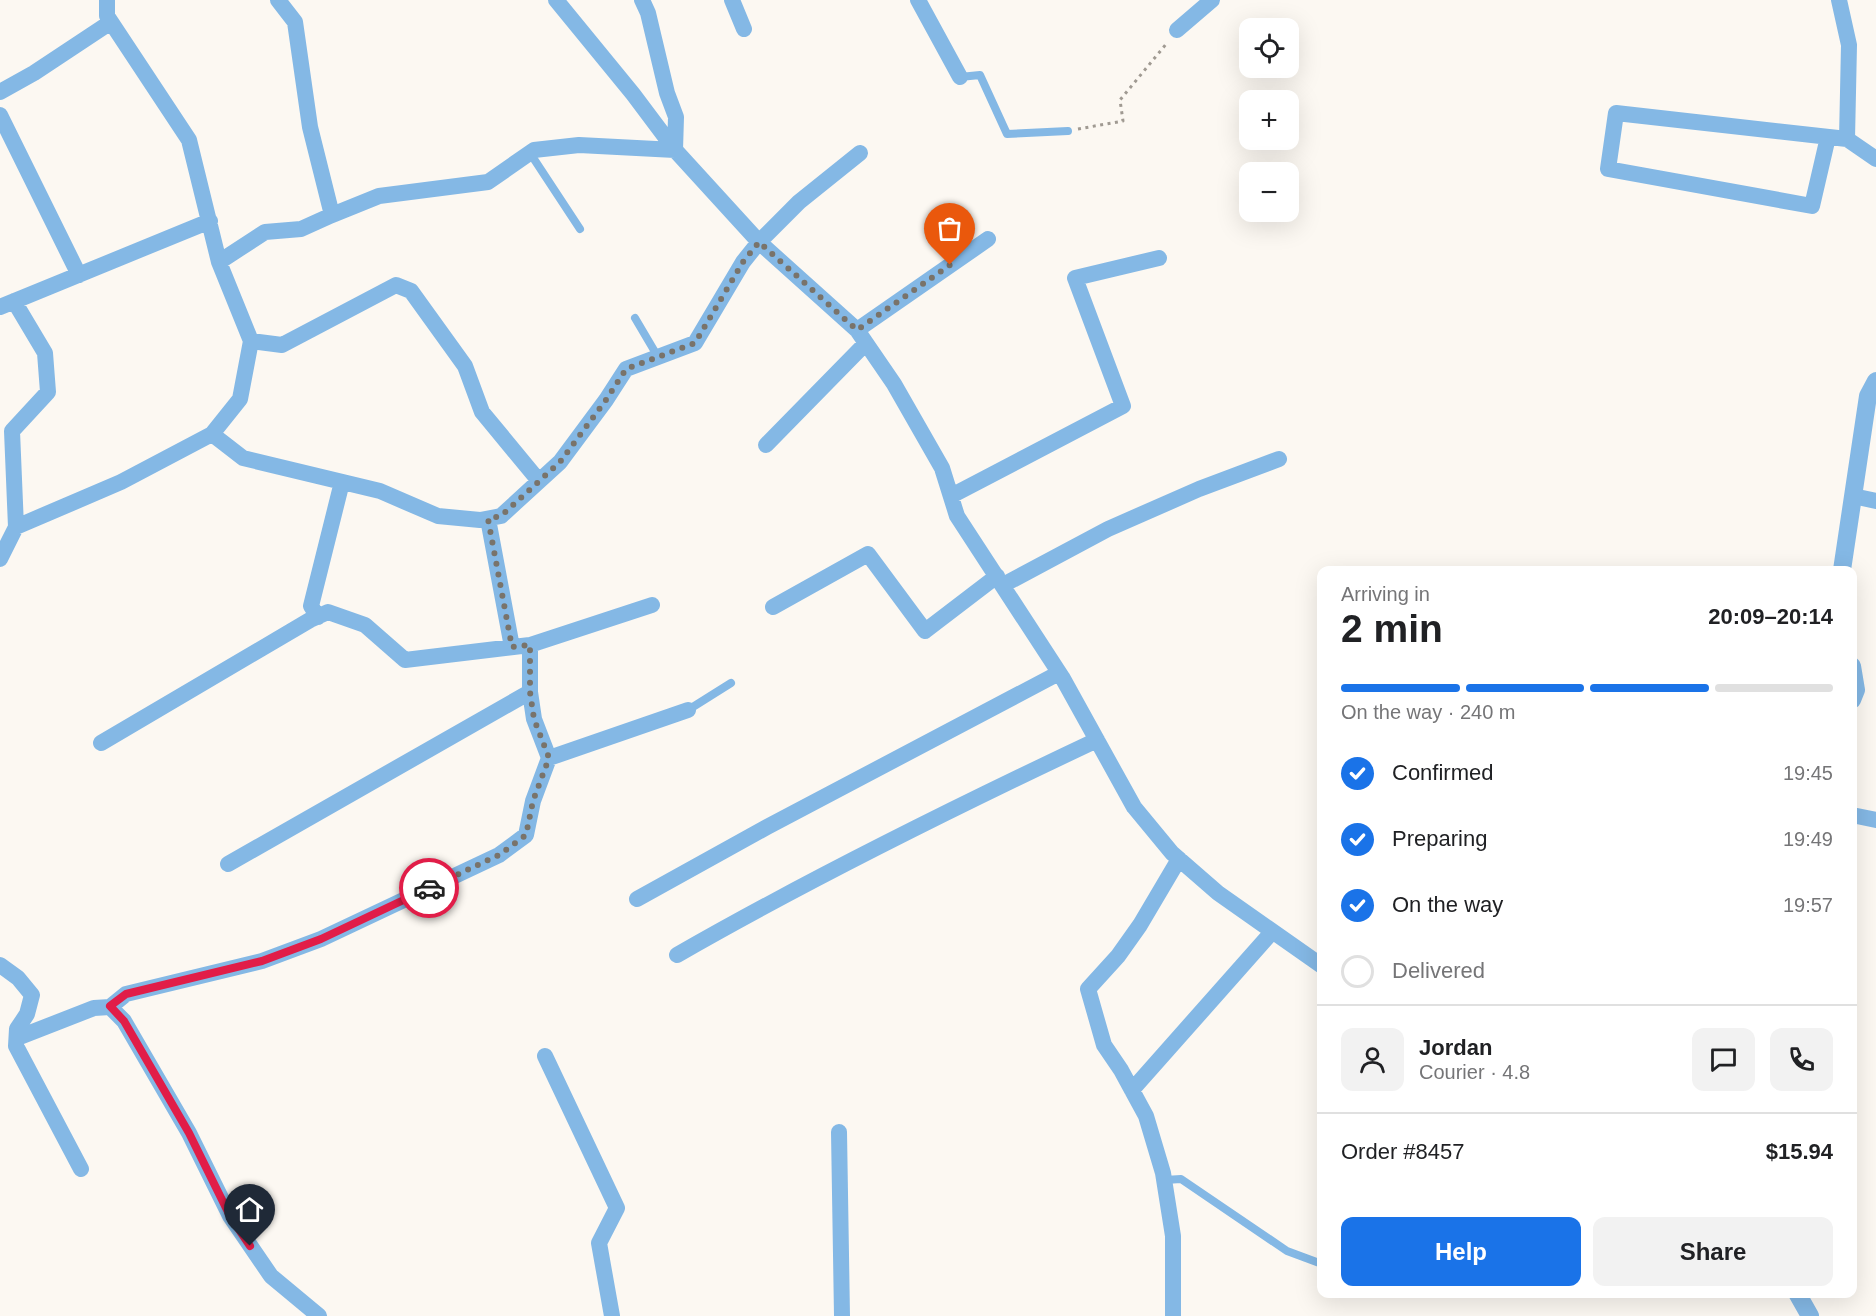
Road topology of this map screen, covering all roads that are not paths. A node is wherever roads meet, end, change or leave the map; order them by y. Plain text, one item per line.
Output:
1 (107, 0) edge
2 (278, 0) edge
3 (556, 0) edge
4 (642, 0) edge
5 (732, 0) edge
6 (918, 0) edge
7 (1212, 0) edge
8 (1839, 0) edge
9 (111, 22) junction
10 (744, 29) dead end
11 (1177, 30) road end
12 (960, 77) joint
13 (0, 92) edge
14 (0, 115) edge
15 (1068, 131) road end
16 (1828, 137) junction
17 (1847, 139) junction
18 (675, 150) junction
19 (530, 153) junction
20 (860, 153) dead end
21 (1876, 159) edge
22 (332, 215) junction
23 (210, 221) junction
24 (579, 229) dead end
25 (988, 239) dead end
26 (759, 242) junction
27 (1159, 258) dead end
28 (219, 262) junction
29 (79, 275) junction
30 (7, 304) edge
31 (635, 318) dead end
32 (862, 336) junction
33 (251, 340) junction
34 (658, 357) junction
35 (1876, 381) edge
36 (212, 434) junction
37 (765, 446) dead end
38 (1279, 459) dead end
39 (539, 481) junction
40 (342, 482) junction
41 (951, 496) junction
42 (1853, 496) junction
43 (1876, 501) edge
44 (488, 519) junction
45 (16, 527) junction
46 (0, 560) edge
47 (1843, 566) edge
48 (1000, 580) junction
49 (652, 605) dead end
50 (773, 607) dead end
51 (318, 617) junction
52 (530, 645) junction
53 (512, 647) junction
54 (1059, 673) junction
55 (731, 683) dead end
56 (530, 692) junction
57 (688, 710) joint
58 (1097, 740) junction
59 (102, 743) dead end
60 (549, 758) junction
61 (1857, 816) edge
62 (1876, 820) edge
63 (1179, 859) junction
64 (228, 864) dead end
65 (637, 899) dead end
66 (1272, 932) junction
67 (677, 955) dead end
68 (1317, 963) edge
69 (0, 965) edge
70 (110, 1006) junction
71 (17, 1038) junction
72 (545, 1056) dead end
73 (1132, 1090) junction
74 (839, 1132) dead end
75 (81, 1168) dead end
76 (1165, 1180) junction
77 (1317, 1262) edge
78 (1800, 1298) edge
79 (319, 1316) edge
80 (612, 1316) edge
81 (842, 1316) edge
82 (1173, 1316) edge
83 (1810, 1316) edge

1 - 9 street
2 - 22 street
3 - 18 street
4 - 18 street
5 - 10 street
6 - 12 street
7 - 11 street
8 - 17 street
9 - 13 street
9 - 23 street
12 - 15 lane
14 - 29 street
16 - 16 street
16 - 17 street
17 - 21 street
18 - 19 street
18 - 26 street
19 - 22 street
19 - 24 lane
20 - 26 street
22 - 28 street
23 - 28 street
23 - 29 street
25 - 32 street
26 - 32 street
26 - 34 street
27 - 41 street
28 - 33 street
29 - 30 street
30 - 45 street
31 - 34 lane
32 - 37 street
32 - 41 street
33 - 36 street
33 - 39 street
34 - 39 street
35 - 42 street
36 - 40 street
36 - 45 street
38 - 48 street
39 - 44 street
40 - 44 street
40 - 51 street
41 - 48 street
42 - 43 street
42 - 47 street
44 - 53 street
45 - 46 street
48 - 50 street
48 - 54 street
49 - 52 street
51 - 53 street
51 - 59 street
52 - 53 street
52 - 56 street
54 - 58 street
54 - 65 street
55 - 57 lane
56 - 60 street
56 - 64 street
57 - 60 street
58 - 63 street
58 - 67 street
60 - 70 street
61 - 62 street
63 - 66 street
63 - 73 street
66 - 68 street
66 - 73 street
69 - 71 street
70 - 71 street
70 - 79 street
71 - 75 street
72 - 80 street
73 - 76 street
74 - 81 street
76 - 77 lane
76 - 82 street
78 - 83 street

